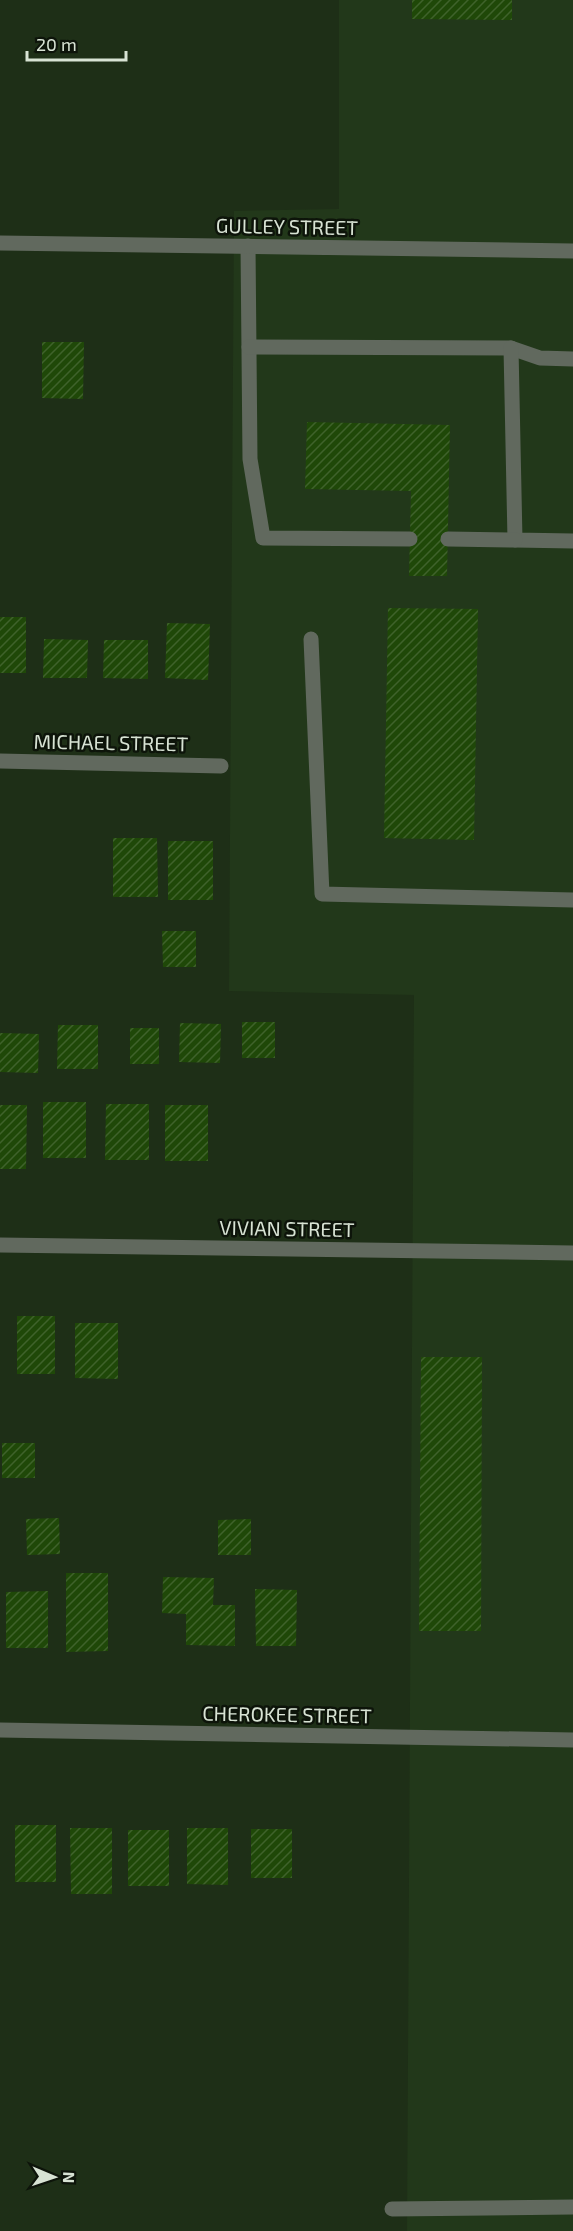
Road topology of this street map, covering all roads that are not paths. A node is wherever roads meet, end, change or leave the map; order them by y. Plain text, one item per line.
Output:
1 (0, 243) edge
2 (248, 246) junction
3 (573, 251) edge
4 (249, 347) junction
5 (511, 348) junction
6 (573, 359) edge
7 (410, 539) dead end
8 (448, 539) dead end
9 (515, 540) junction
10 (573, 541) edge
11 (311, 639) dead end
12 (0, 761) edge
13 (221, 766) dead end
14 (573, 900) edge
15 (0, 1245) edge
16 (573, 1253) edge
17 (0, 1730) edge
18 (573, 1740) edge
19 (573, 2207) edge
20 (392, 2209) dead end

1 - 2 street, GULLEY STREET
2 - 3 street, GULLEY STREET
2 - 4 street
4 - 5 street
4 - 7 street
5 - 6 street
5 - 9 street
8 - 9 street
9 - 10 street
11 - 14 street
12 - 13 street, MICHAEL STREET
15 - 16 street, VIVIAN STREET
17 - 18 street, CHEROKEE STREET
19 - 20 street

